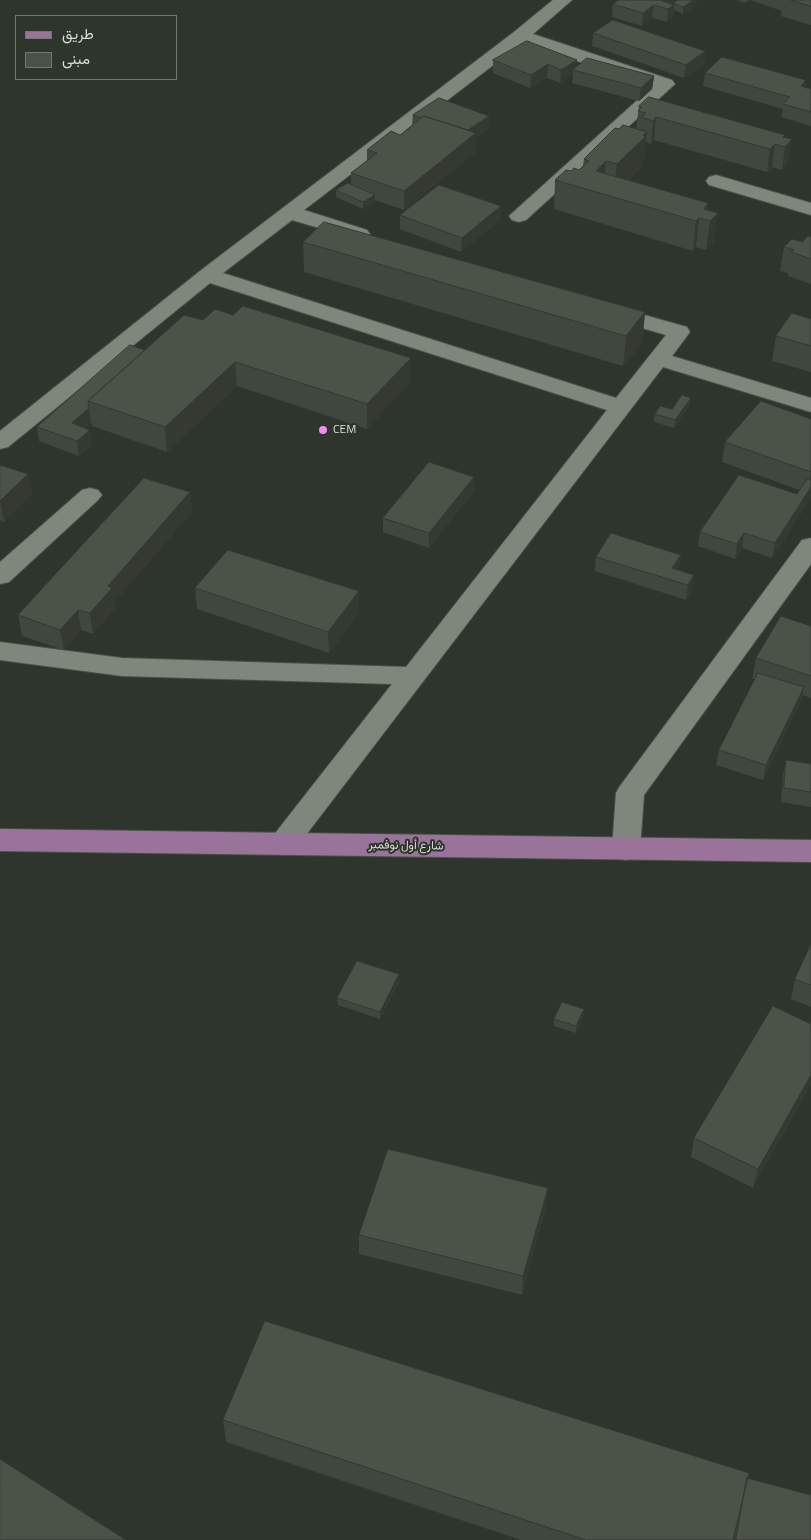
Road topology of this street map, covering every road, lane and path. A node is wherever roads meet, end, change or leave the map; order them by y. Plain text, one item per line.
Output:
1 (563, 0) edge
2 (520, 36) junction
3 (716, 181) dead end
4 (811, 209) edge
5 (290, 212) junction
6 (519, 216) dead end
7 (384, 242) edge
8 (207, 275) junction
9 (584, 303) edge
10 (660, 359) junction
11 (811, 405) edge
12 (622, 407) junction
13 (0, 442) edge
14 (90, 495) dead end
15 (811, 546) edge
16 (0, 576) edge
17 (0, 650) edge
18 (414, 676) junction
19 (0, 840) edge
20 (283, 844) junction
21 (626, 849) junction
22 (811, 851) edge

1 - 2 street
2 - 5 street
2 - 6 street
3 - 4 street
5 - 7 street
5 - 8 street
8 - 12 street
8 - 13 street
9 - 10 street
10 - 11 street
10 - 12 street
12 - 18 street
14 - 16 street
15 - 21 street
17 - 18 street
18 - 20 street
19 - 20 main road, شارع أول نوفمبر
20 - 21 main road, شارع أول نوفمبر
21 - 22 main road, شارع أول نوفمبر

